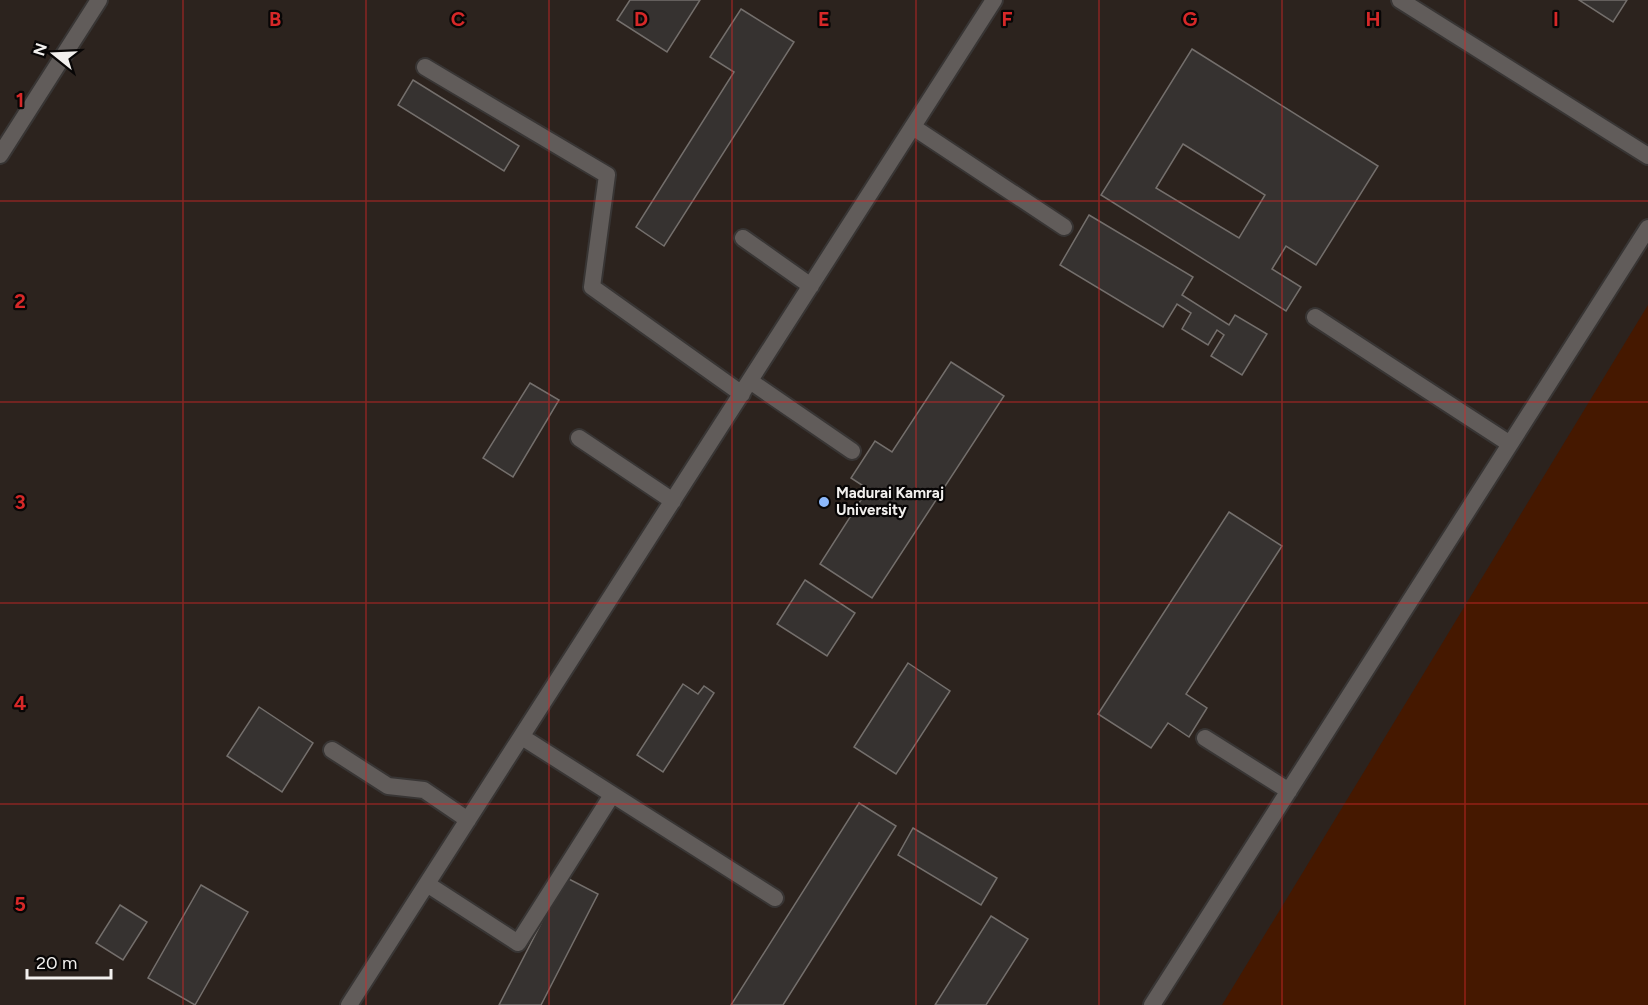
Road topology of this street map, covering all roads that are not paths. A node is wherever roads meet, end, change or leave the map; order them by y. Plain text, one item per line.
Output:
1 (99, 0) edge
2 (994, 0) edge
3 (1400, 0) edge
4 (425, 67) dead end
5 (913, 127) junction
6 (0, 155) edge
7 (1648, 156) edge
8 (1064, 226) dead end
9 (1648, 228) edge
10 (743, 238) dead end
11 (811, 286) junction
12 (1315, 317) dead end
13 (746, 387) junction
14 (579, 438) dead end
15 (1510, 444) junction
16 (852, 451) dead end
17 (673, 501) junction
18 (522, 737) junction
19 (1205, 738) dead end
20 (332, 750) dead end
21 (1289, 791) junction
22 (612, 795) junction
23 (468, 820) junction
24 (427, 884) junction
25 (775, 898) dead end
26 (349, 1005) edge
27 (1152, 1005) edge

1 - 6 lane
2 - 5 lane
3 - 7 lane
4 - 13 lane
5 - 8 lane
5 - 11 lane
9 - 15 lane
10 - 11 lane
11 - 13 lane
12 - 15 lane
13 - 16 lane
13 - 17 lane
14 - 17 lane
15 - 21 lane
17 - 18 lane
18 - 22 lane
18 - 23 lane
19 - 21 lane
20 - 23 lane
21 - 27 lane
22 - 24 lane
22 - 25 lane
23 - 24 lane
24 - 26 lane

